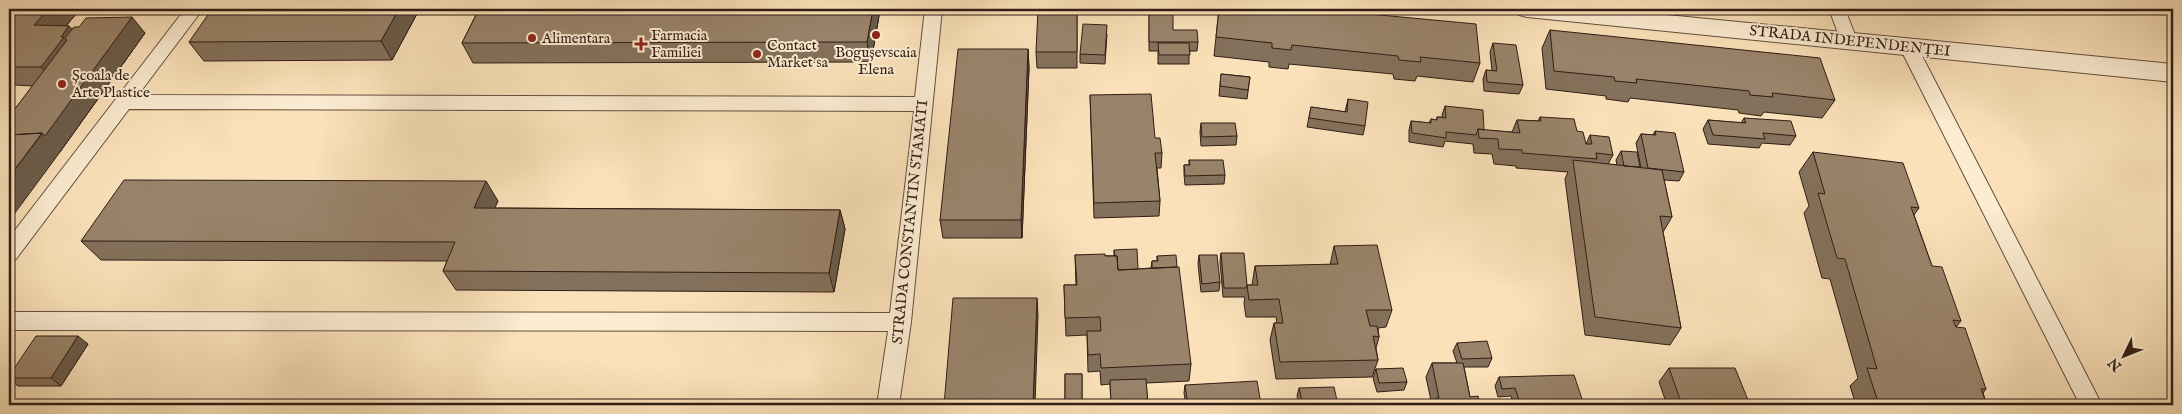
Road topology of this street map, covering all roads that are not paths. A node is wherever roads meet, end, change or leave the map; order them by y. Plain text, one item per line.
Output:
1 (194, 9) edge
2 (934, 9) edge
3 (1528, 9) edge
4 (1837, 9) edge
5 (1848, 40) junction
6 (1908, 46) junction
7 (2173, 73) edge
8 (123, 102) junction
9 (924, 104) junction
10 (9, 252) edge
11 (9, 321) edge
12 (900, 322) junction
13 (888, 405) edge
14 (2091, 405) edge

1 - 8 lane
2 - 9 lane, STRADA CONSTANTIN STAMATI
3 - 5 street, STRADA INDEPENDENȚEI
4 - 5 lane
5 - 6 street, STRADA INDEPENDENȚEI
6 - 7 street, STRADA INDEPENDENȚEI
6 - 14 lane
8 - 9 lane
8 - 10 lane
9 - 12 lane, STRADA CONSTANTIN STAMATI
11 - 12 lane
12 - 13 lane, STRADA CONSTANTIN STAMATI

